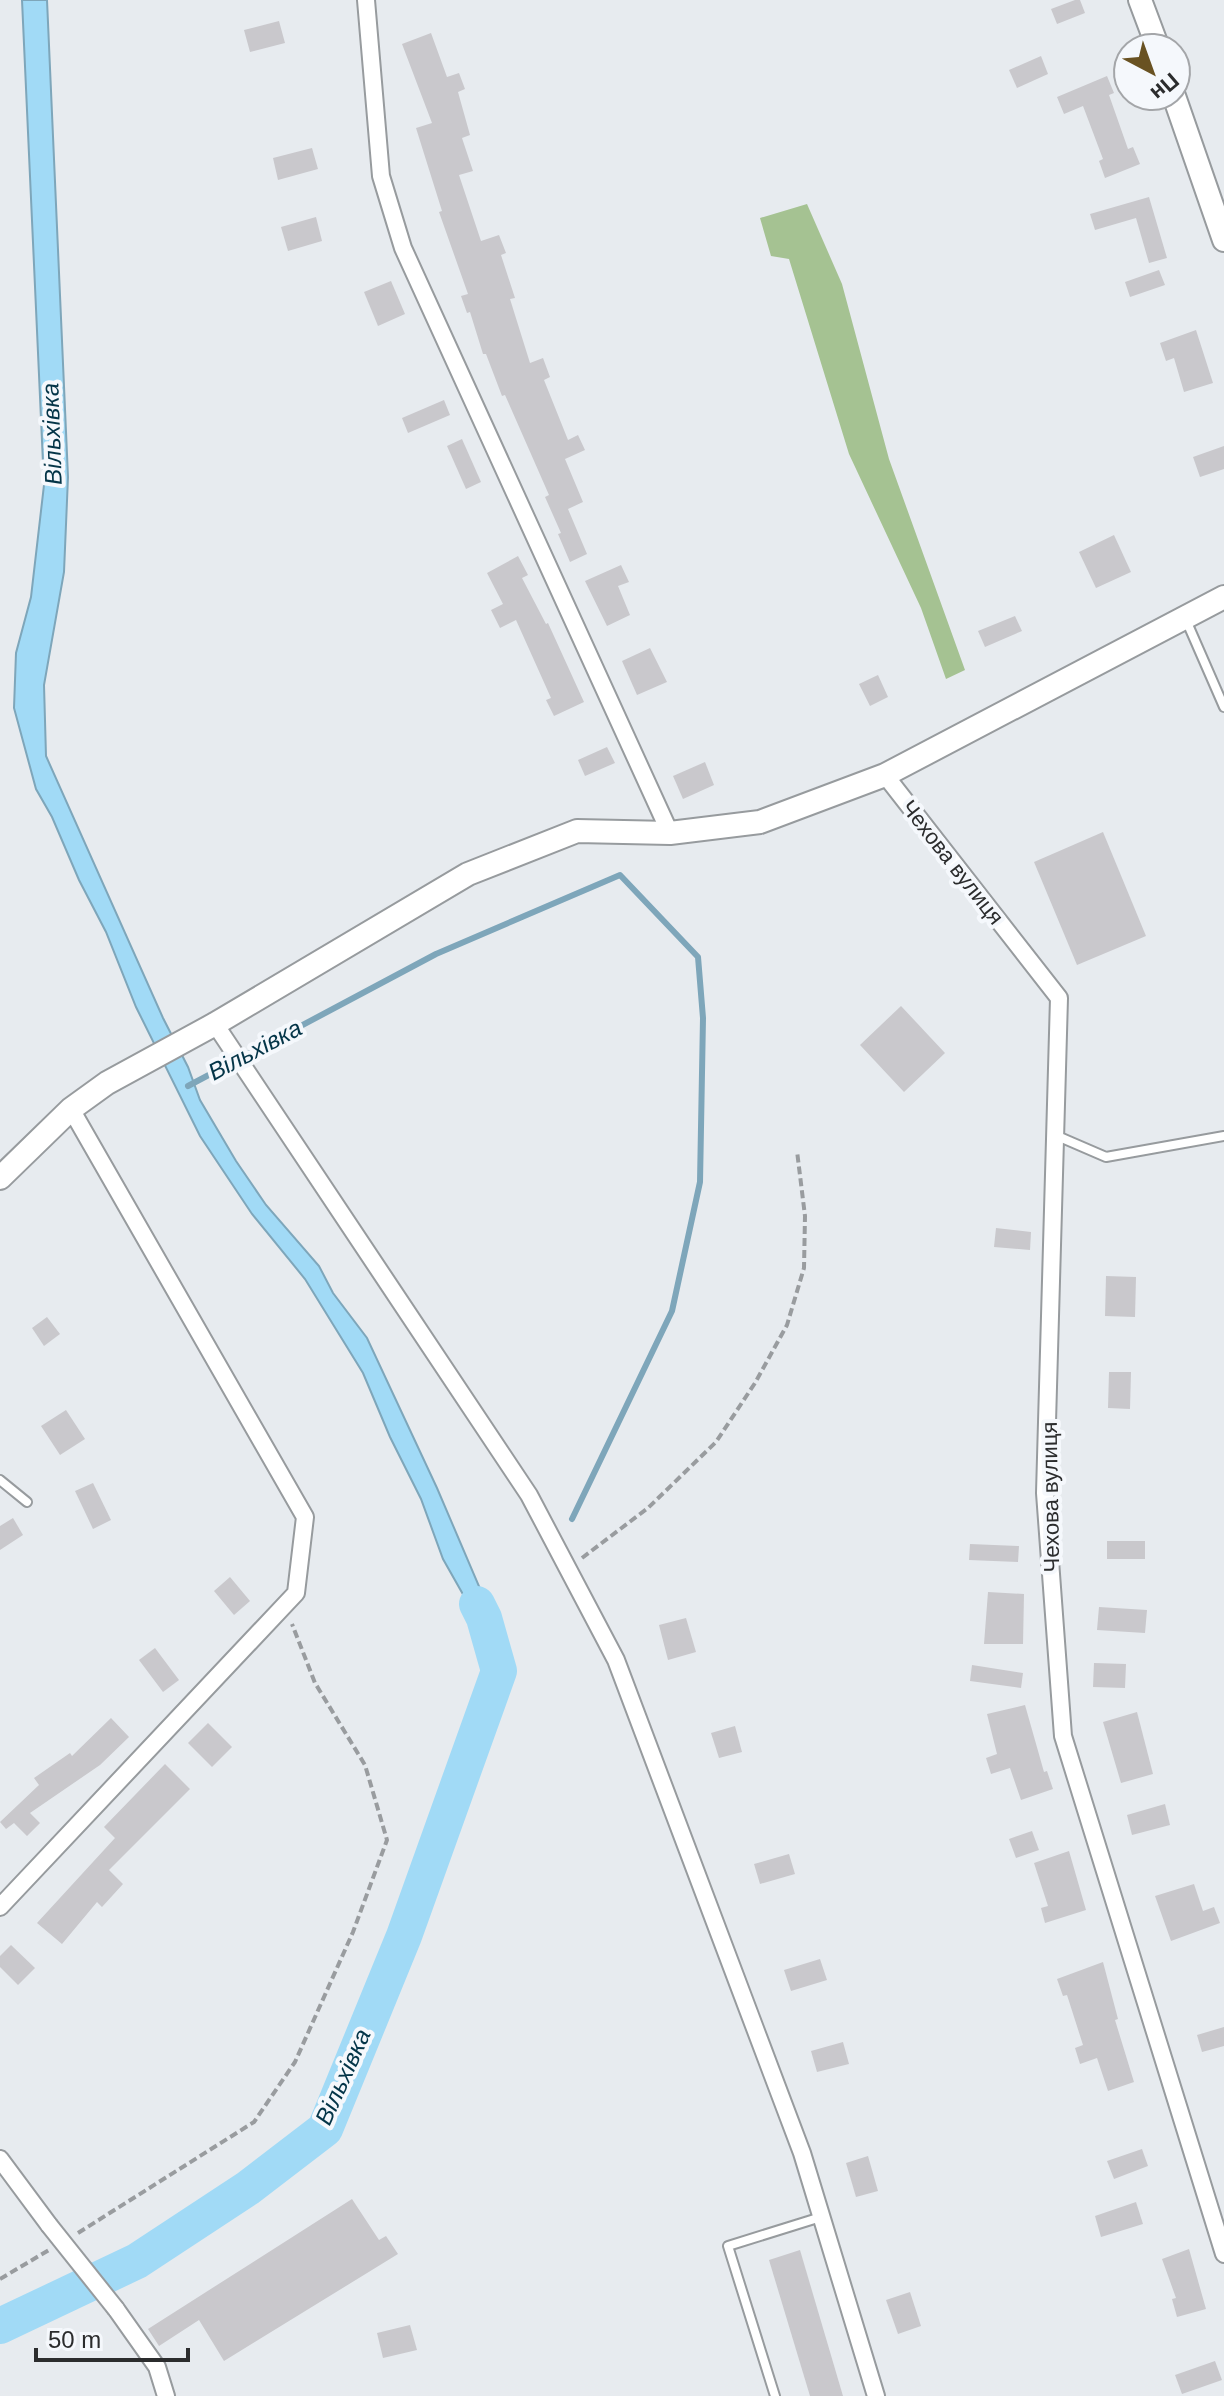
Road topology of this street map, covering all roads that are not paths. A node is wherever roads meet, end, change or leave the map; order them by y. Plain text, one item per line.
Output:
1 (366, 0) edge
2 (1140, 0) edge
3 (1152, 32) edge
4 (1180, 112) edge
5 (1224, 240) edge
6 (1224, 597) edge
7 (1185, 615) junction
8 (1224, 707) edge
9 (885, 775) junction
10 (670, 833) junction
11 (215, 1024) junction
12 (71, 1109) junction
13 (1055, 1135) junction
14 (1224, 1136) edge
15 (0, 1178) edge
16 (0, 1480) edge
17 (27, 1502) dead end
18 (0, 1907) edge
19 (0, 2159) edge
20 (821, 2217) junction
21 (1224, 2254) edge
22 (166, 2396) edge
23 (775, 2396) edge
24 (876, 2396) edge

1 - 10 street
2 - 3 street
4 - 5 street
6 - 7 street
7 - 8 lane
7 - 9 street
9 - 10 street
9 - 13 street, Чехова вулиця
10 - 11 street
11 - 12 street
11 - 20 street
12 - 15 street
12 - 18 street
13 - 14 lane
13 - 21 street, Чехова вулиця
16 - 17 lane
19 - 22 street, bridge
20 - 23 lane
20 - 24 street

